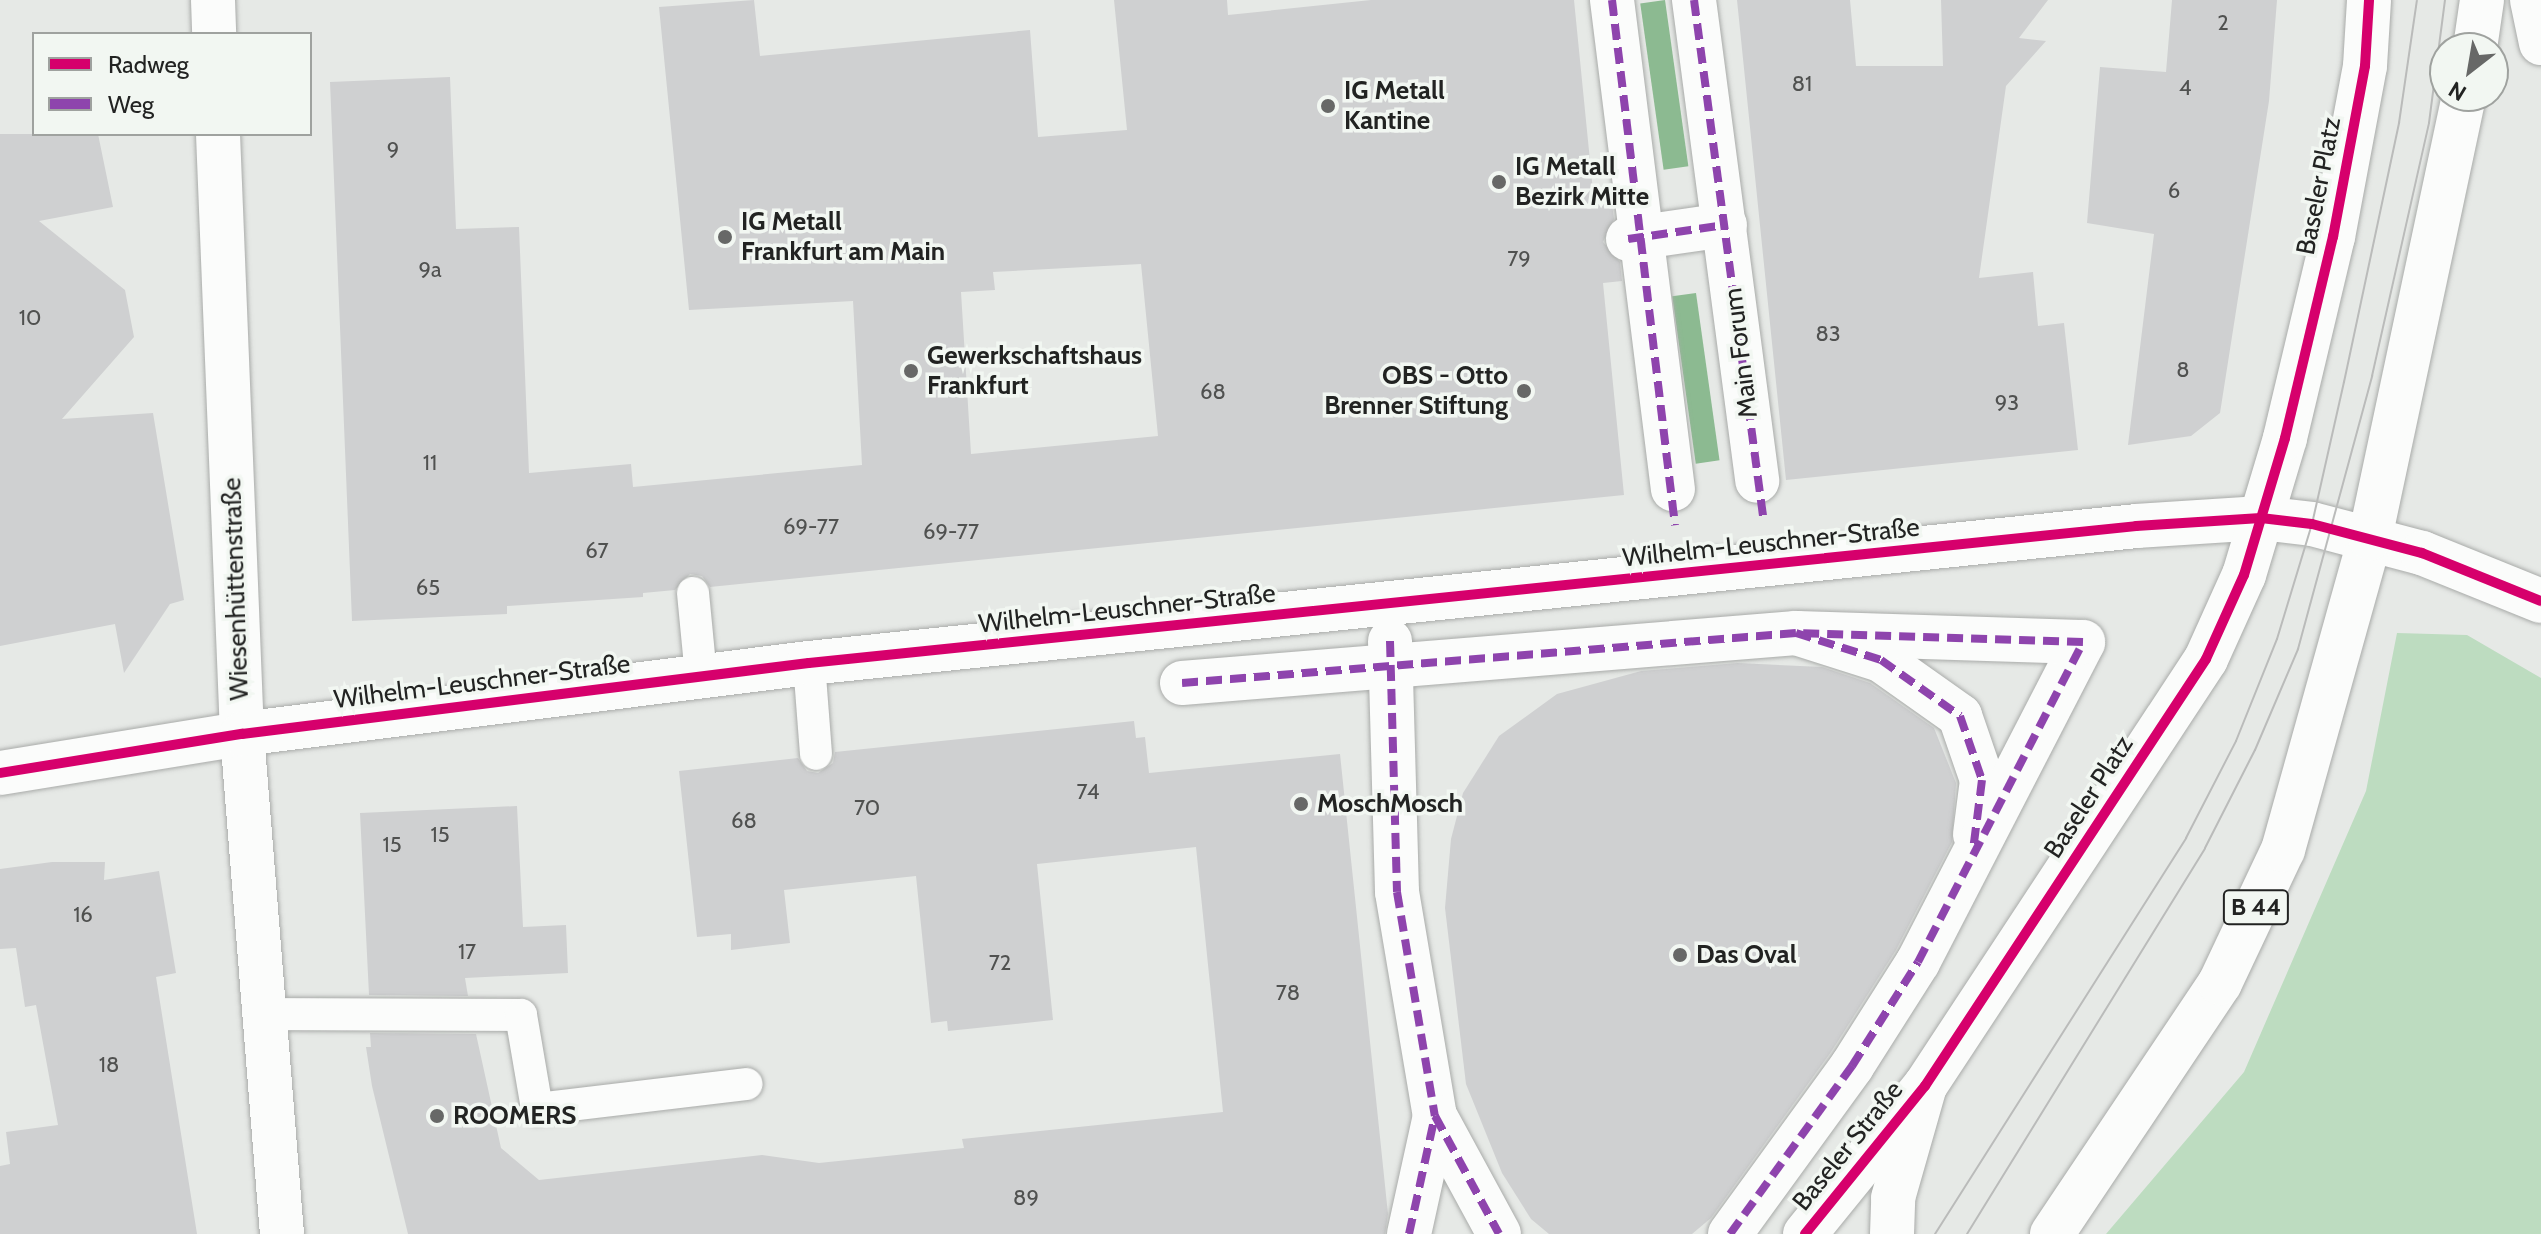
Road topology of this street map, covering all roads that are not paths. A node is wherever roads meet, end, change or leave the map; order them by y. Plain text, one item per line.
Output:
1 (213, 0) edge
2 (1612, 0) edge
3 (1694, 0) edge
4 (2369, 0) edge
5 (2482, 0) edge
6 (2532, 0) edge
7 (214, 32) edge
8 (2477, 32) edge
9 (2541, 43) edge
10 (2461, 112) edge
11 (218, 136) edge
12 (1725, 225) junction
13 (1635, 238) junction
14 (1757, 481) dead end
15 (1673, 489) dead end
16 (2261, 518) junction
17 (2370, 538) junction
18 (693, 593) dead end
19 (2541, 601) edge
20 (1796, 633) junction
21 (1390, 654) junction
22 (809, 663) junction
23 (701, 676) junction
24 (1182, 683) dead end
25 (242, 734) junction
26 (816, 754) dead end
27 (0, 773) edge
28 (1971, 861) junction
29 (264, 1014) junction
30 (747, 1084) dead end
31 (1925, 1086) junction
32 (1435, 1116) junction
33 (282, 1234) edge
34 (1409, 1234) edge
35 (1499, 1234) edge
36 (1730, 1234) edge
37 (1805, 1234) edge
38 (1892, 1234) edge
39 (2052, 1234) edge

1 - 7 main road
2 - 13 main road
3 - 12 main road, Main Forum
4 - 16 main road, Baseler Platz
5 - 8 main road
6 - 9 main road
10 - 17 main road, B 44
11 - 25 main road, Wiesenhüttenstraße
12 - 13 main road
12 - 14 main road, Main Forum
13 - 15 main road
16 - 17 main road
16 - 22 main road, Wilhelm-Leuschner-Straße
16 - 31 main road, Baseler Platz
17 - 19 main road
17 - 39 main road, B 44
18 - 23 lane
20 - 21 main road
20 - 28 main road
20 - 28 main road, Baseler Straße
21 - 24 main road
21 - 32 main road
22 - 23 main road, Wilhelm-Leuschner-Straße
22 - 26 lane
23 - 25 main road, Wilhelm-Leuschner-Straße
25 - 27 main road, Wilhelm-Leuschner-Straße
25 - 29 main road, Wiesenhüttenstraße
28 - 36 main road, Baseler Straße
29 - 30 lane
29 - 33 main road, Wiesenhüttenstraße
31 - 37 main road, Baseler Straße
31 - 38 main road
32 - 34 main road
32 - 35 main road

